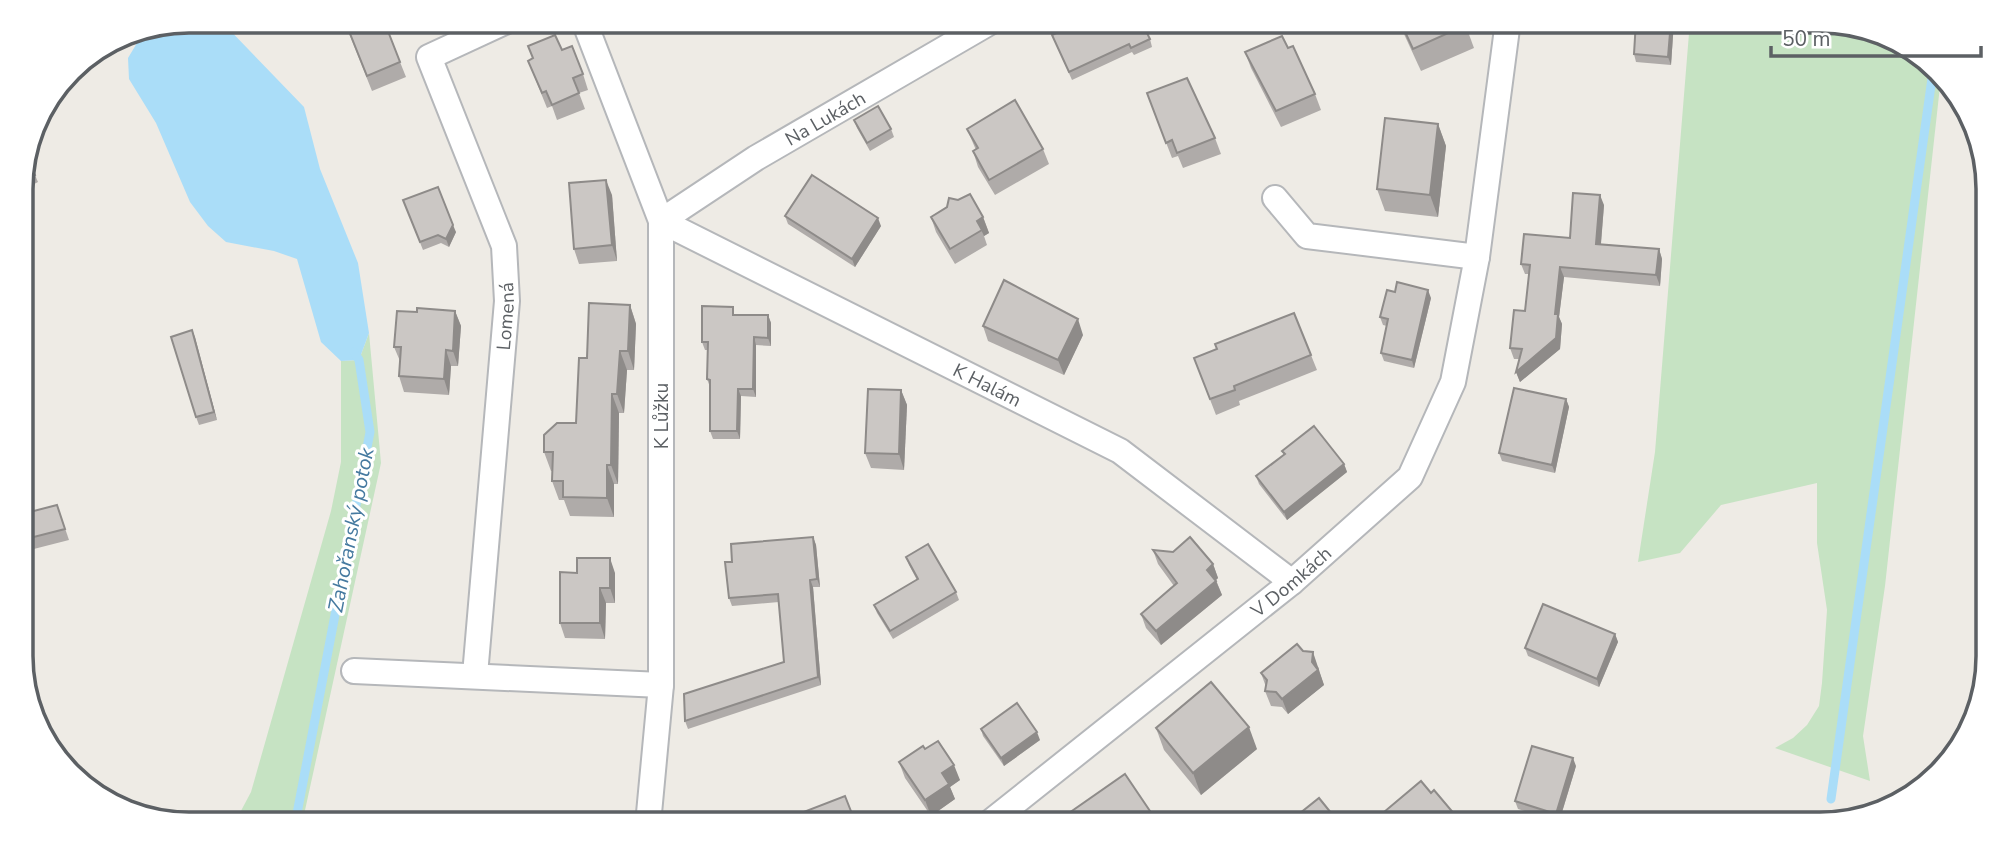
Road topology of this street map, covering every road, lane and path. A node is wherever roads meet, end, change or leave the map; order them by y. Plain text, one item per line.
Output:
1 (1506, 33) edge
2 (480, 34) edge
3 (589, 34) edge
4 (970, 34) edge
5 (1275, 198) dead end
6 (662, 221) junction
7 (1477, 257) junction
8 (1292, 582) junction
9 (354, 671) dead end
10 (475, 675) junction
11 (662, 685) junction
12 (649, 812) edge
13 (1004, 812) edge

1 - 7 street, V Domkách
2 - 10 street, Lomená
3 - 6 street, K Lůžku
4 - 6 street, Na Lukách
5 - 7 street
6 - 8 street, K Halám
6 - 11 street, K Lůžku
7 - 8 street, V Domkách
8 - 13 street, V Domkách
9 - 10 street
10 - 11 street
11 - 12 street, K Lůžku

